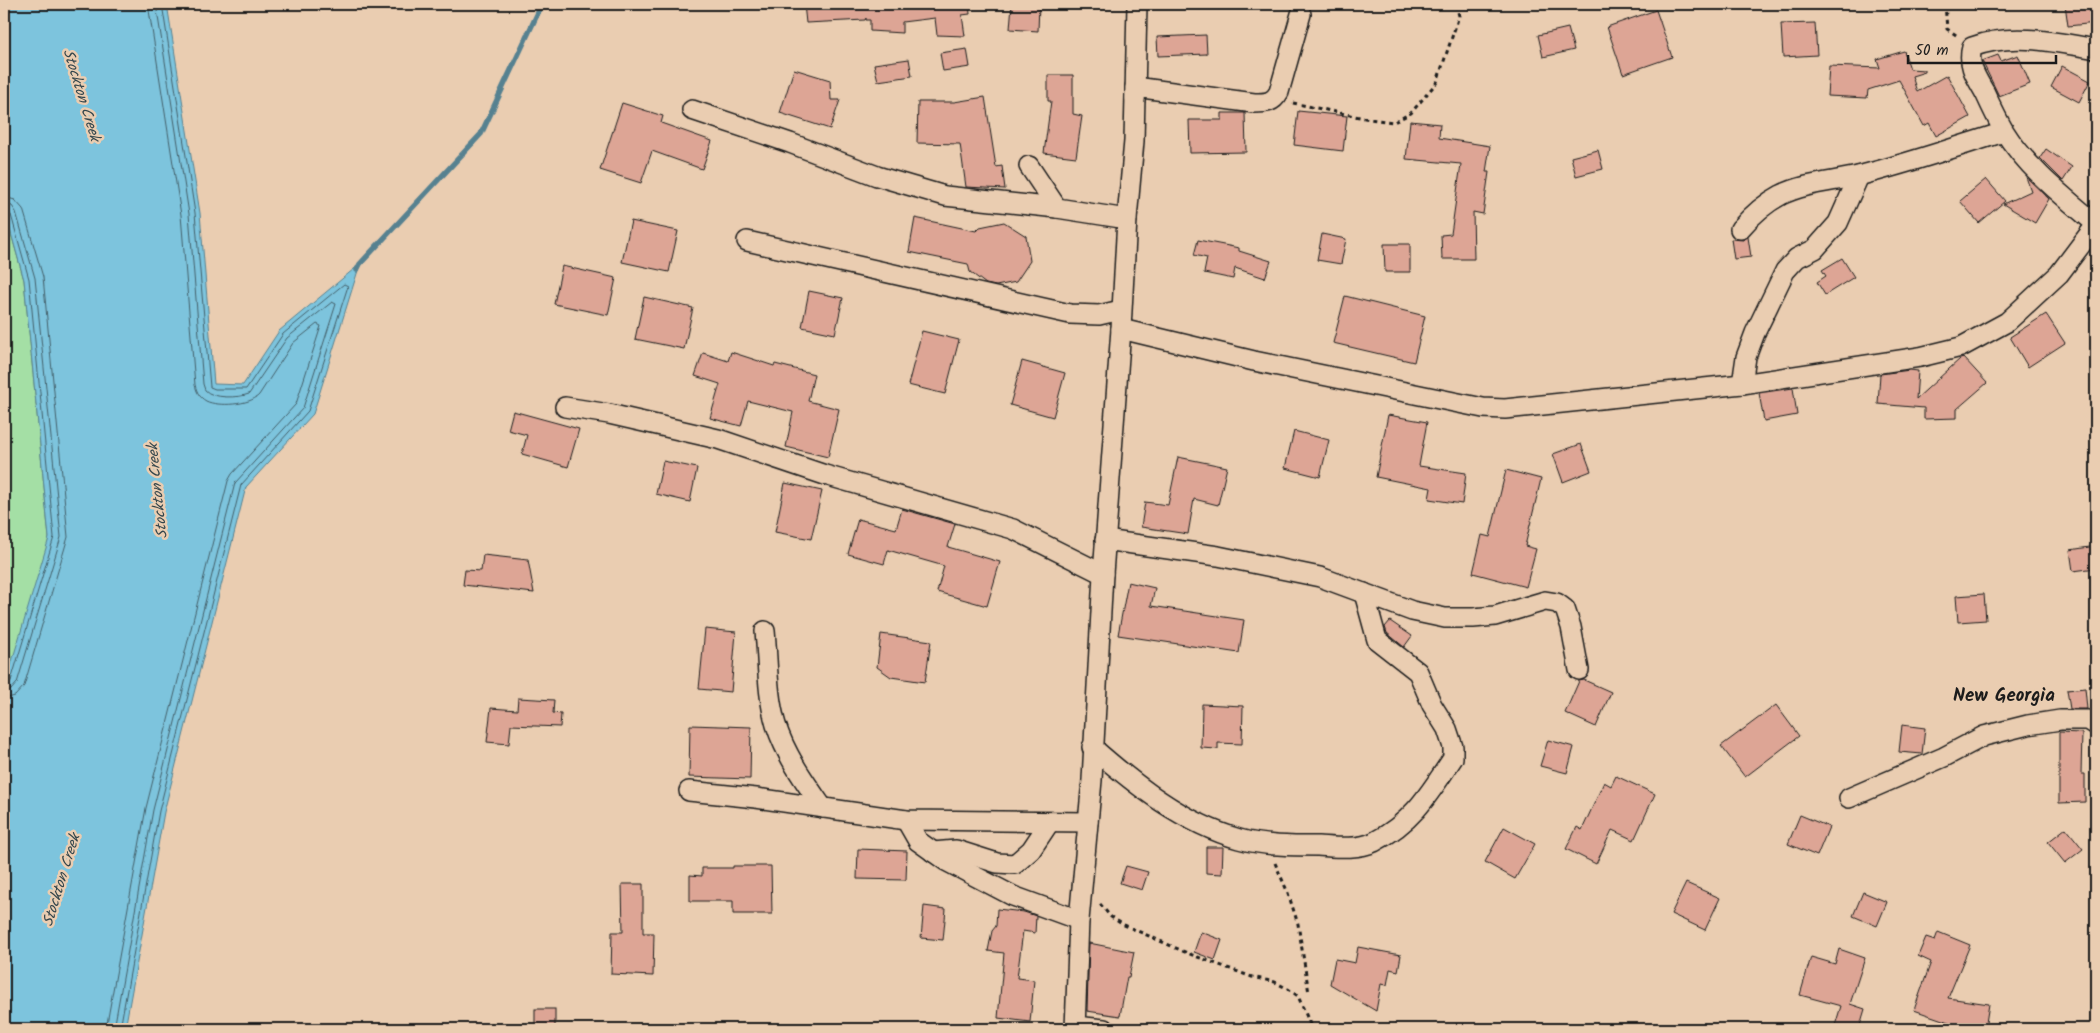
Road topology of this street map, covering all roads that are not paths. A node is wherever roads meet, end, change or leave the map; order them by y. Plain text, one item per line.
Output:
1 (1137, 4) edge
2 (1301, 14) dead end
3 (2096, 49) edge
4 (692, 110) dead end
5 (2004, 132) junction
6 (1134, 142) junction
7 (1029, 166) dead end
8 (1859, 176) junction
9 (1057, 208) junction
10 (1127, 219) junction
11 (2096, 224) edge
12 (1740, 229) dead end
13 (747, 241) dead end
14 (1122, 310) junction
15 (1121, 329) junction
16 (1742, 384) junction
17 (565, 407) dead end
18 (1105, 540) junction
19 (1103, 574) junction
20 (1364, 593) junction
21 (766, 630) dead end
22 (1579, 670) dead end
23 (2096, 725) edge
24 (1092, 747) junction
25 (689, 791) dead end
26 (1849, 798) dead end
27 (823, 808) junction
28 (906, 820) junction
29 (1088, 822) junction
30 (1049, 823) junction
31 (933, 852) junction
32 (1079, 920) junction
33 (1075, 1028) edge
34 (1104, 1029) edge

1 - 6 street
2 - 6 street
3 - 5 street
4 - 9 street
5 - 8 street
5 - 11 street
6 - 10 street
7 - 9 street
8 - 12 street
8 - 16 street
9 - 10 street
10 - 14 street
11 - 16 street
13 - 14 street
14 - 15 street
15 - 16 street
15 - 18 street
17 - 19 street
18 - 19 street
18 - 20 street
19 - 24 street
20 - 22 street
20 - 24 street
21 - 27 street
23 - 26 street
24 - 29 street
25 - 27 street
27 - 28 street
28 - 30 street
28 - 31 street
29 - 30 street
29 - 32 street
30 - 31 street
31 - 32 street
32 - 33 street
33 - 34 street

